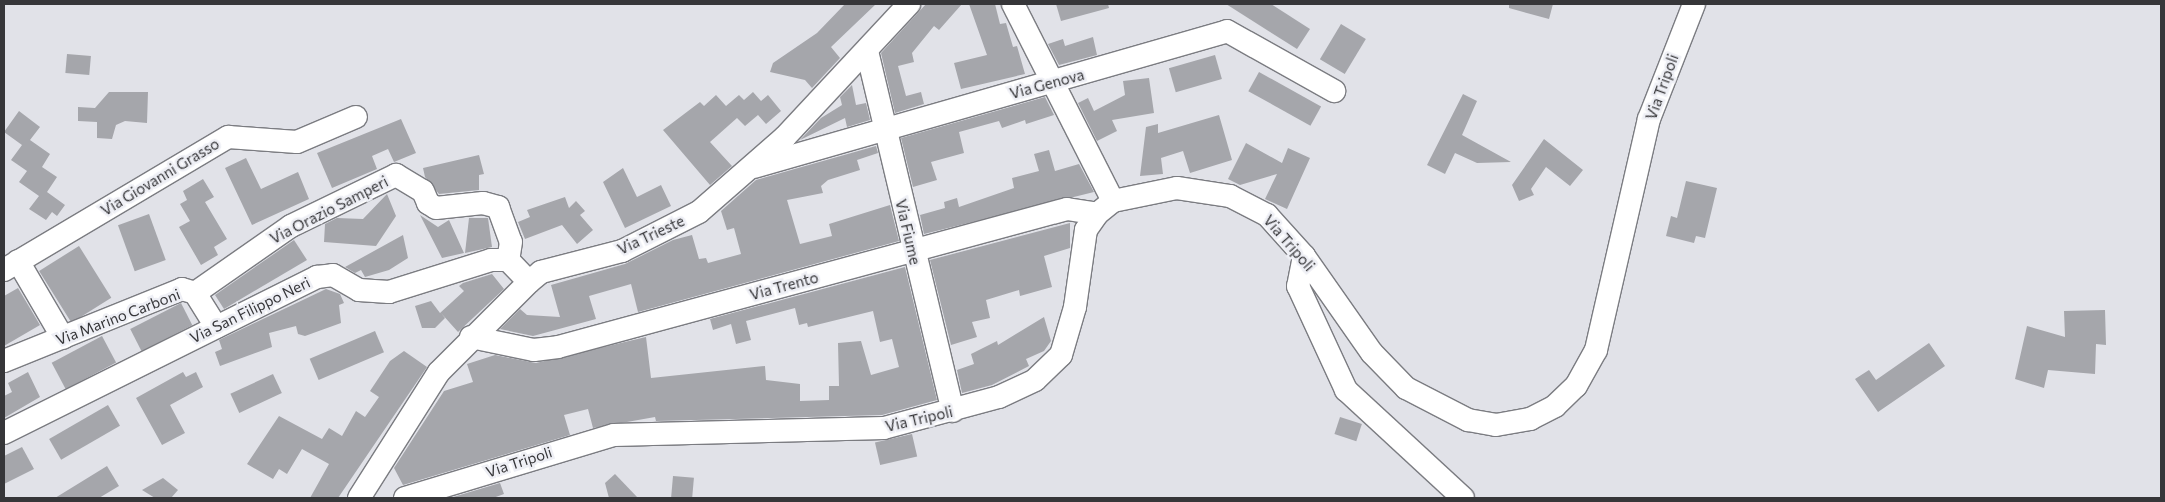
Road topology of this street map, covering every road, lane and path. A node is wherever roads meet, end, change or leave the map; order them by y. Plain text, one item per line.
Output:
1 (909, 4) edge
2 (1013, 4) edge
3 (1694, 4) edge
4 (867, 51) junction
5 (1054, 81) junction
6 (1334, 91) dead end
7 (356, 117) dead end
8 (884, 130) junction
9 (748, 169) junction
10 (1105, 208) junction
11 (912, 251) junction
12 (1304, 256) junction
13 (508, 260) junction
14 (11, 266) edge
15 (530, 282) junction
16 (195, 293) junction
17 (216, 327) junction
18 (471, 337) junction
19 (63, 338) junction
20 (4, 361) edge
21 (953, 411) junction
22 (4, 433) edge
23 (358, 498) edge
24 (405, 498) edge
25 (1463, 498) edge

1 - 4 street, Via Trieste
2 - 5 street
3 - 12 street, Via Tripoli
4 - 8 street, Via Fiume
4 - 9 street, Via Trieste
5 - 6 street, Via Genova
5 - 8 street, Via Genova
5 - 10 street
7 - 14 street, Via Giovanni Grasso
8 - 9 street, Via Genova
8 - 11 street, Via Fiume
9 - 15 street, Via Trieste
10 - 11 street, Via Trento
10 - 12 street, Via Tripoli
10 - 21 street, Via Tripoli
11 - 18 street, Via Trento
11 - 21 street, Via Fiume
12 - 25 street
13 - 15 street
13 - 16 street, Via Orazio Samperi
13 - 17 street, Via San Filippo Neri
14 - 19 street
15 - 18 street, Via Trieste
16 - 17 street, Via Marino Carboni
16 - 19 street, Via Marino Carboni
17 - 22 street, Via San Filippo Neri
18 - 23 street, Via Trieste
19 - 20 street, Via Marino Carboni
21 - 24 street, Via Tripoli

